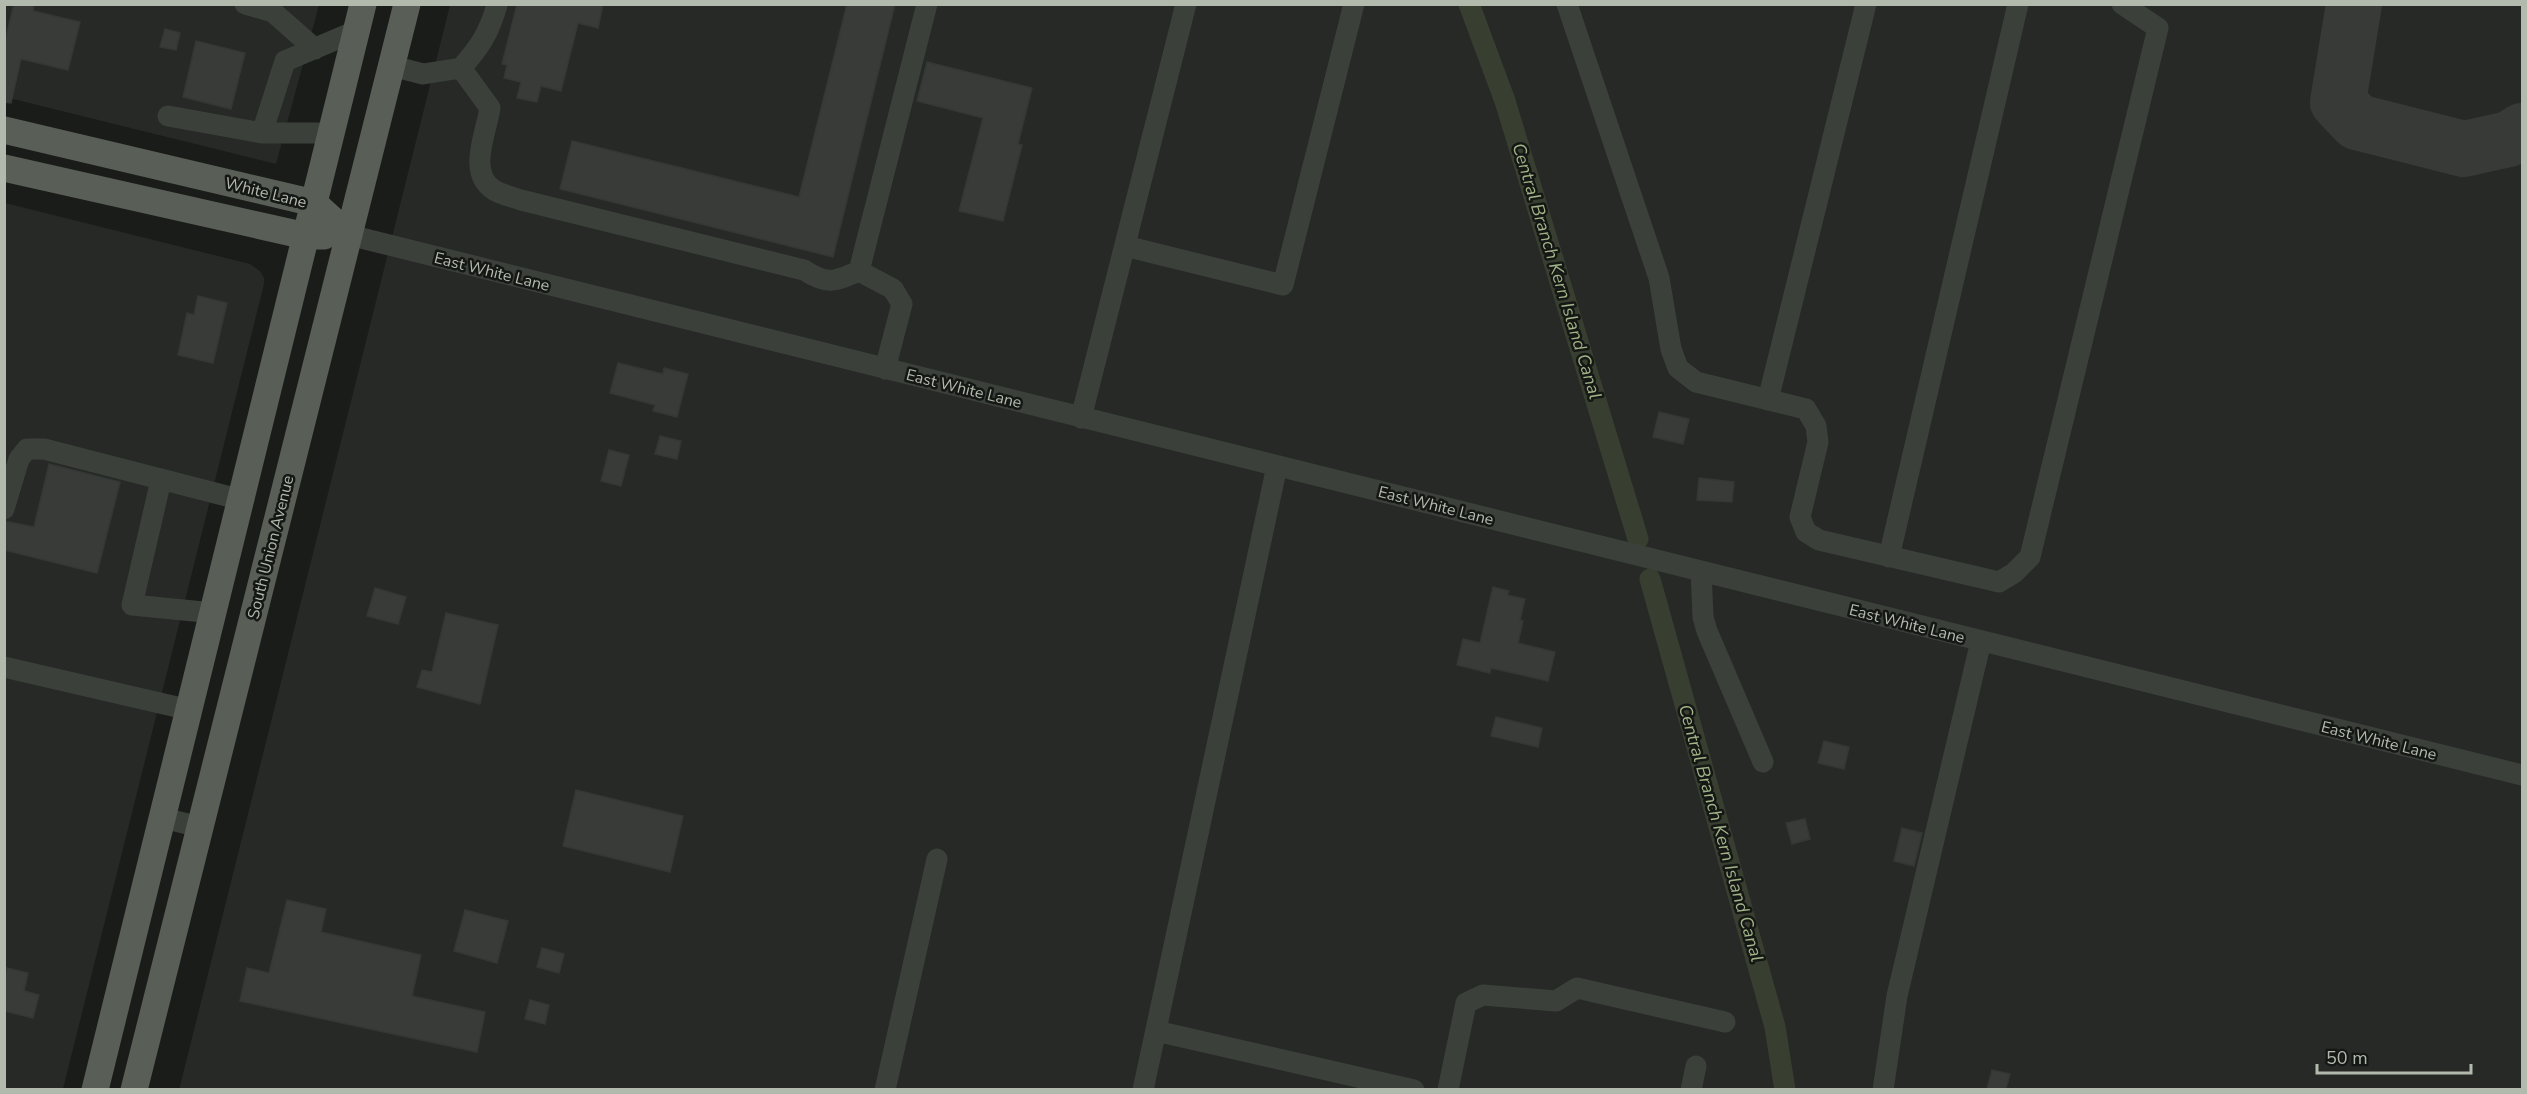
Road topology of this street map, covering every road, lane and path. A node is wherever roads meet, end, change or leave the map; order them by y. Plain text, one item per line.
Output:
1 (245, 4) edge
2 (363, 4) edge
3 (391, 4) edge
4 (407, 4) edge
5 (927, 4) edge
6 (1186, 4) edge
7 (1354, 4) edge
8 (1567, 4) edge
9 (1866, 4) edge
10 (2018, 4) edge
11 (2122, 4) edge
12 (497, 5) edge
13 (356, 31) junction
14 (315, 49) junction
15 (392, 66) junction
16 (461, 68) junction
17 (168, 116) dead end
18 (4, 130) edge
19 (330, 133) junction
20 (262, 134) junction
21 (4, 168) edge
22 (314, 203) junction
23 (349, 235) junction
24 (306, 236) junction
25 (1125, 246) junction
26 (859, 271) junction
27 (885, 369) junction
28 (1768, 400) junction
29 (1081, 418) junction
30 (1277, 466) junction
31 (161, 480) junction
32 (242, 500) junction
33 (4, 509) edge
34 (1889, 557) junction
35 (225, 568) junction
36 (1701, 571) junction
37 (214, 614) junction
38 (1982, 641) junction
39 (4, 667) edge
40 (190, 710) junction
41 (1763, 762) dead end
42 (214, 767) junction
43 (2523, 775) edge
44 (163, 818) junction
45 (200, 827) junction
46 (937, 860) dead end
47 (143, 899) junction
48 (1725, 1022) dead end
49 (1156, 1031) junction
50 (1696, 1066) dead end
51 (95, 1089) edge
52 (132, 1089) edge
53 (885, 1089) edge
54 (1143, 1089) edge
55 (1414, 1089) edge
56 (1448, 1089) edge
57 (1691, 1089) edge
58 (1883, 1089) edge

1 - 14 street
2 - 13 main road
3 - 15 main road
4 - 15 main road, South Union Avenue
5 - 26 street
6 - 25 street
7 - 25 street
8 - 28 street
9 - 28 street
10 - 34 street
11 - 34 street
12 - 16 street
13 - 14 street
13 - 19 main road
14 - 20 street
15 - 16 street
15 - 23 main road, South Union Avenue
16 - 26 street
17 - 20 street
18 - 22 main road, White Lane
19 - 20 street
19 - 22 main road
21 - 24 main road, White Lane
22 - 23 main road, White Lane
22 - 24 main road
23 - 24 main road, White Lane
23 - 27 street, East White Lane
23 - 42 main road, South Union Avenue
24 - 32 main road
25 - 29 street
26 - 27 street
27 - 29 street, East White Lane
28 - 34 street
29 - 30 street, East White Lane
30 - 36 street, East White Lane
30 - 49 street
31 - 32 street
31 - 33 street
31 - 37 street
32 - 35 main road
35 - 37 main road
35 - 42 main road
36 - 38 street, East White Lane
36 - 41 street
37 - 40 main road
38 - 43 street, East White Lane
38 - 58 street
39 - 40 street
40 - 44 main road
42 - 45 main road, South Union Avenue
44 - 45 street
44 - 47 main road
45 - 52 main road, South Union Avenue
46 - 53 street
47 - 51 main road
47 - 52 main road
48 - 56 street
49 - 54 street
49 - 55 street
50 - 57 street

